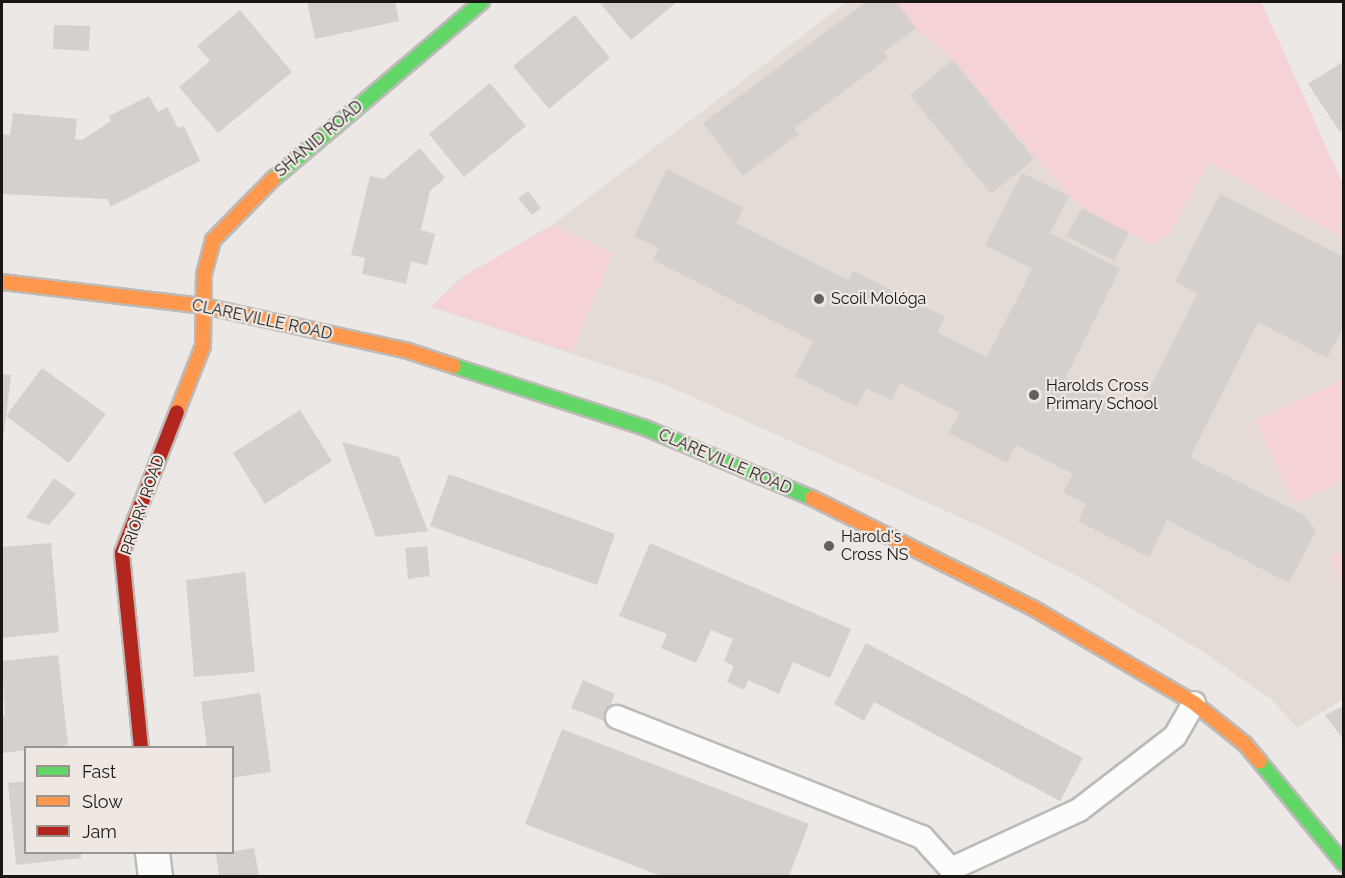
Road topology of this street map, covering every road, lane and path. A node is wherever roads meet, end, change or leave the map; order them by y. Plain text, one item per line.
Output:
1 (482, 2) edge
2 (2, 282) edge
3 (204, 306) junction
4 (1194, 704) junction
5 (617, 717) dead end
6 (141, 746) edge
7 (152, 854) edge
8 (1344, 864) edge
9 (155, 876) edge

1 - 3 street, SHANID ROAD
2 - 3 street, CLAREVILLE ROAD
3 - 4 street, CLAREVILLE ROAD
3 - 6 street, PRIORY ROAD
4 - 5 lane
4 - 8 street, CLAREVILLE ROAD
7 - 9 street

